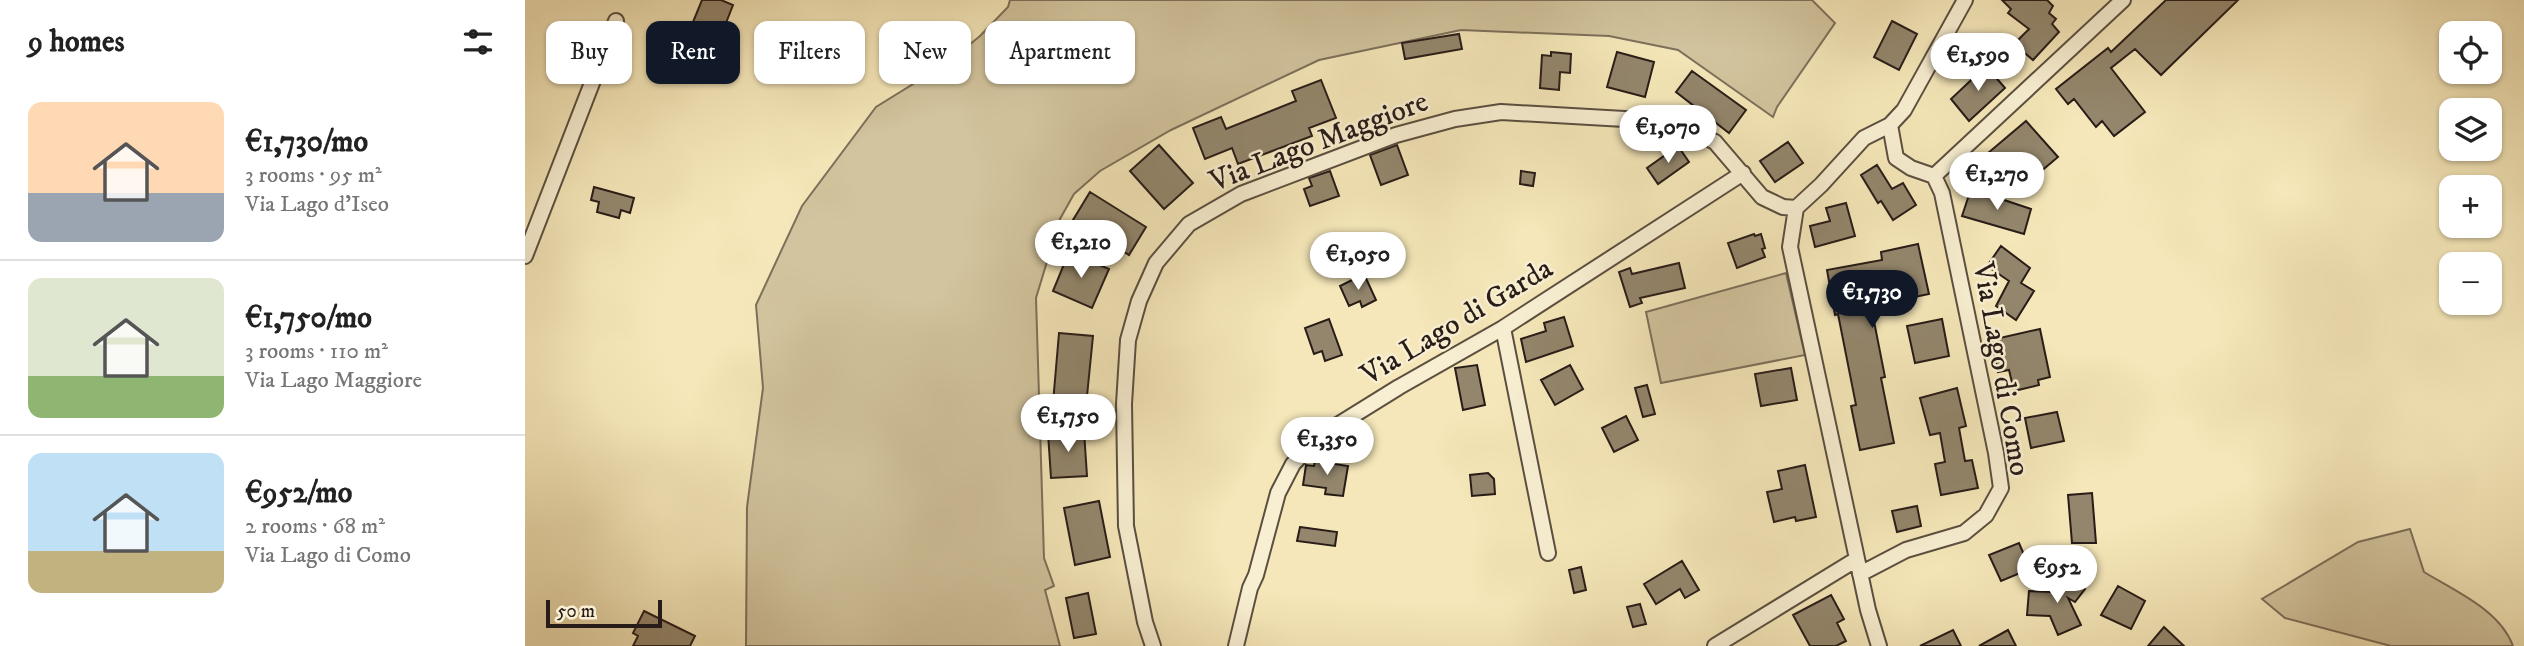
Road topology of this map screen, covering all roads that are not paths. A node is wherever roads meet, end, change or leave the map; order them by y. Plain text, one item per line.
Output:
1 (1965, 0) edge
2 (2123, 0) edge
3 (592, 84) edge
4 (1890, 125) junction
5 (1743, 173) junction
6 (1934, 176) junction
7 (1796, 208) junction
8 (525, 256) edge
9 (1503, 328) junction
10 (1548, 553) dead end
11 (1857, 559) junction
12 (1860, 574) junction
13 (1153, 646) edge
14 (1236, 646) edge
15 (1715, 646) edge
16 (1879, 646) edge

1 - 4 street
2 - 6 street
3 - 8 street
4 - 6 street
4 - 7 street
5 - 7 street, Via Lago Maggiore
5 - 9 street, Via Lago di Garda
5 - 13 street, Via Lago Maggiore
6 - 12 street, Via Lago di Como
7 - 11 street
9 - 10 street
9 - 14 street, Via Lago di Garda
11 - 12 street
11 - 15 street
12 - 16 street

